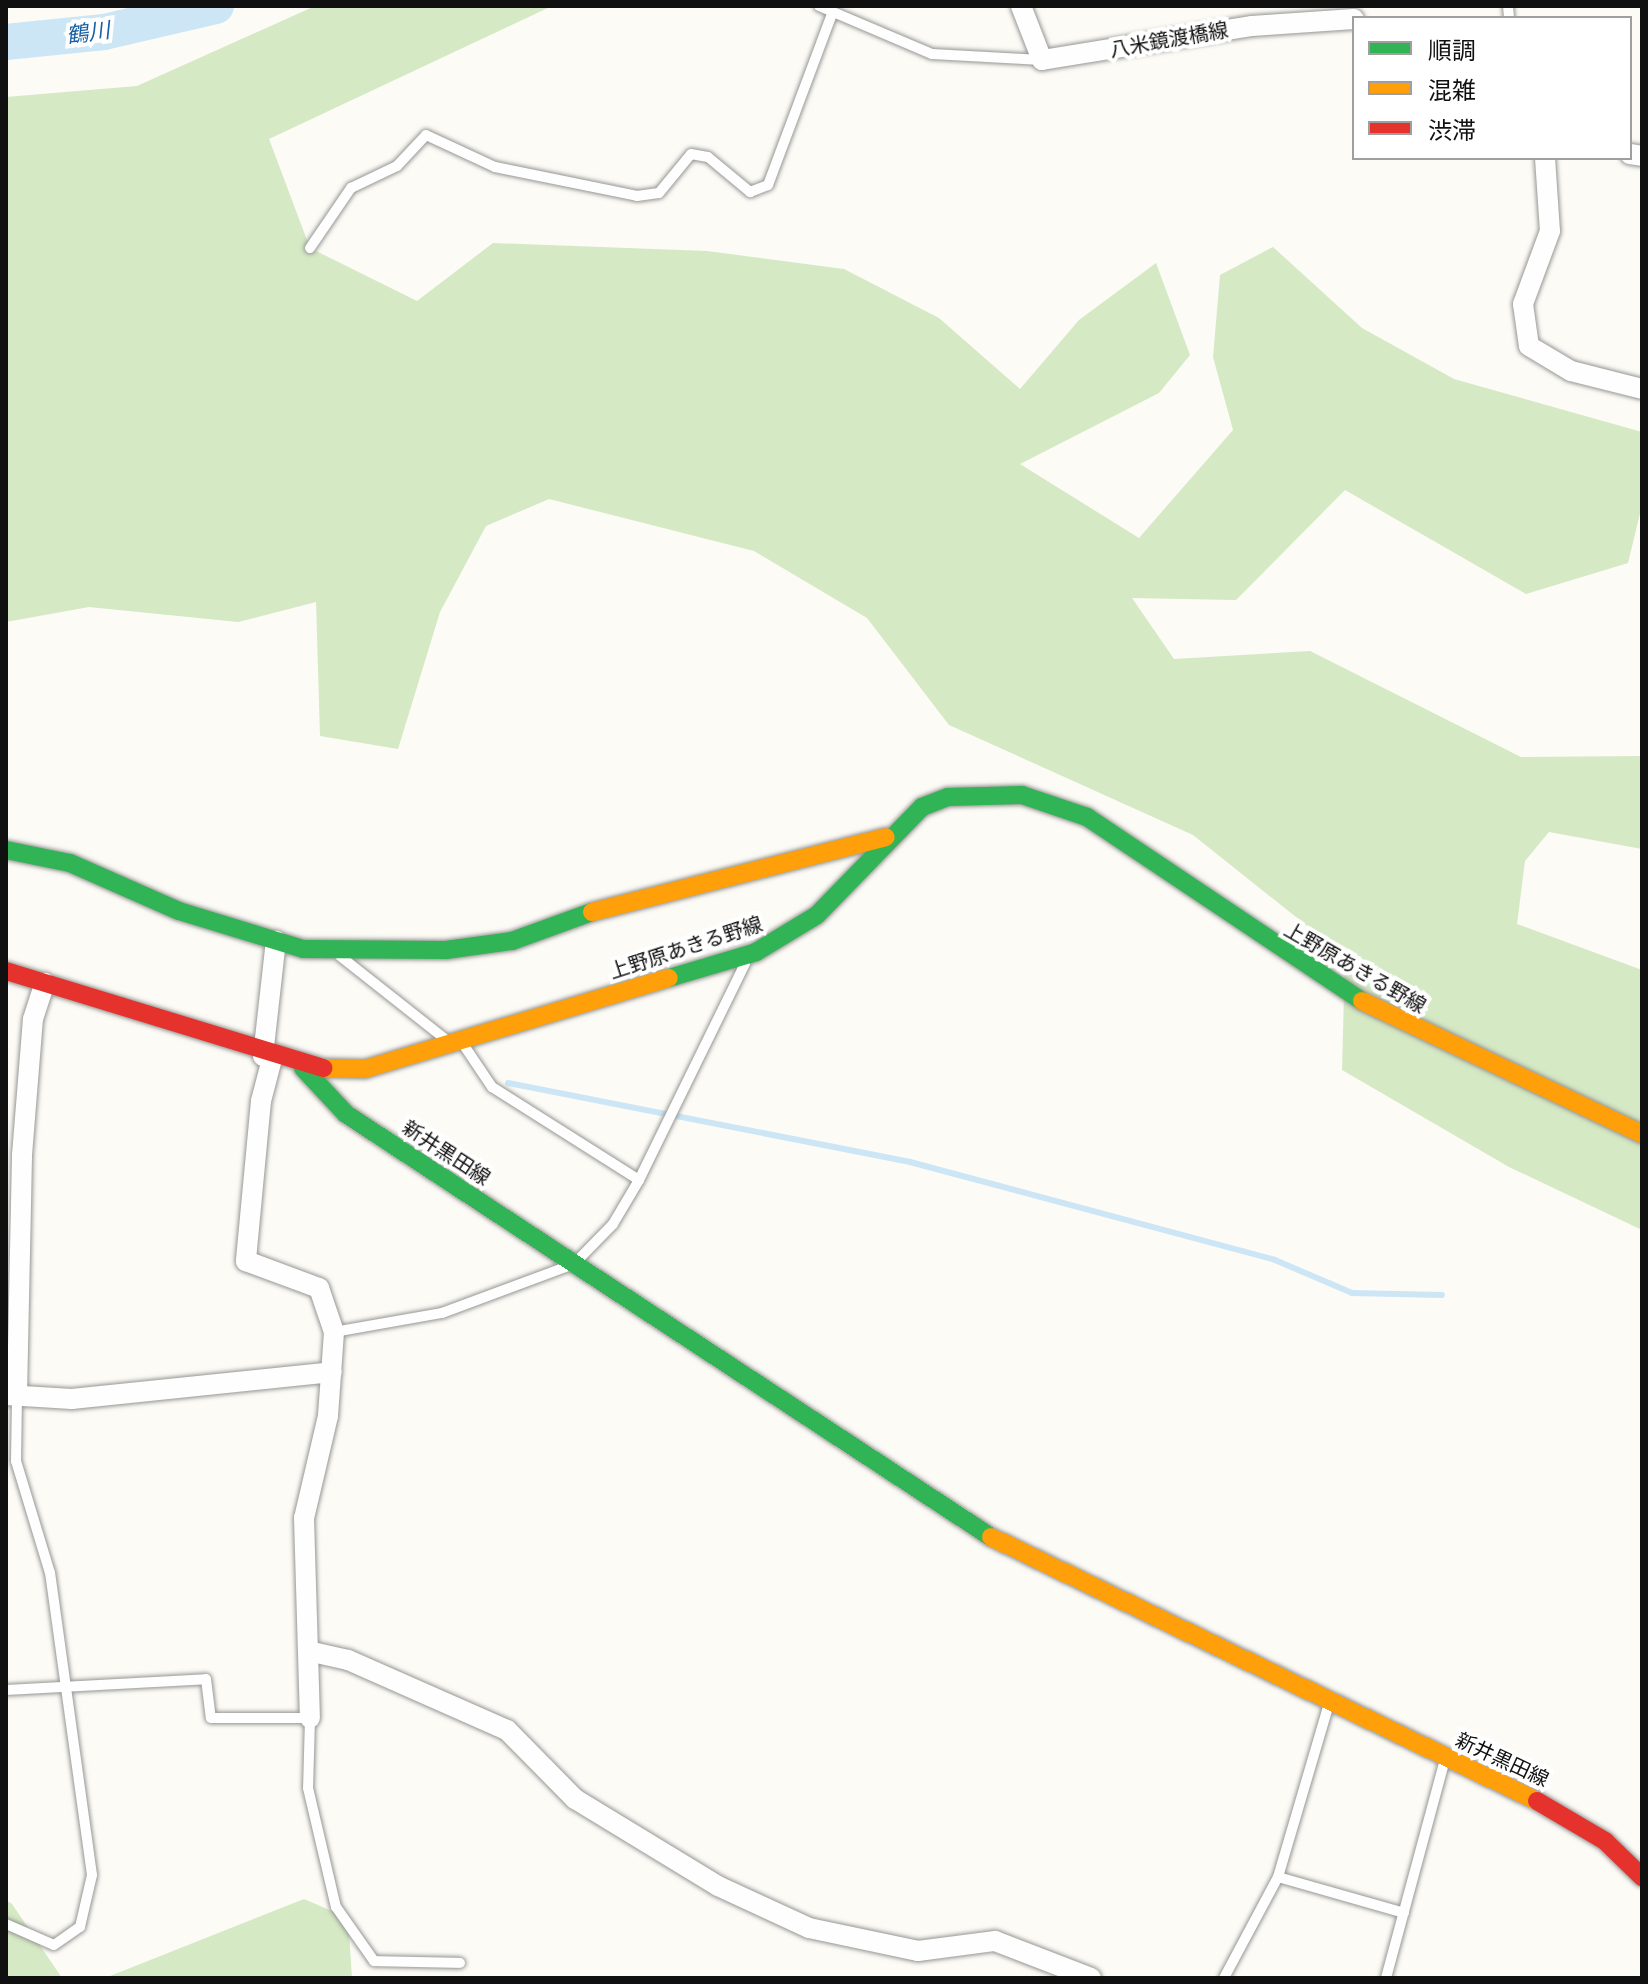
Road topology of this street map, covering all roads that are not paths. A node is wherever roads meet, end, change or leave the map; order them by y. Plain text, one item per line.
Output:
1 (819, 6) edge
2 (1021, 6) edge
3 (832, 14) junction
4 (1352, 19) edge
5 (1042, 60) junction
6 (1545, 160) edge
7 (310, 248) dead end
8 (1642, 389) edge
9 (886, 837) junction
10 (6, 850) edge
11 (276, 941) junction
12 (329, 948) junction
13 (750, 954) junction
14 (6, 971) edge
15 (45, 983) junction
16 (457, 1044) junction
17 (268, 1057) junction
18 (303, 1068) junction
19 (1642, 1134) edge
20 (639, 1180) junction
21 (574, 1264) junction
22 (334, 1332) junction
23 (332, 1372) junction
24 (12, 1395) edge
25 (308, 1651) junction
26 (60, 1683) junction
27 (6, 1690) edge
28 (1330, 1702) junction
29 (310, 1718) junction
30 (1446, 1757) junction
31 (1278, 1877) junction
32 (1642, 1877) edge
33 (1404, 1913) junction
34 (6, 1924) edge
35 (460, 1963) dead end
36 (1091, 1978) edge
37 (1224, 1978) edge
38 (1386, 1978) edge

1 - 3 lane
2 - 5 street
3 - 5 lane
3 - 7 lane
4 - 5 street, 八米鏡渡橋線
6 - 8 street
9 - 12 street
9 - 13 street, 上野原あきる野線
9 - 19 street, 上野原あきる野線
10 - 11 street
11 - 12 street
11 - 17 street
12 - 16 lane
13 - 16 street, 上野原あきる野線
13 - 20 lane
14 - 15 street, 上野原あきる野線
15 - 17 street, 上野原あきる野線
15 - 24 street
16 - 18 street, 上野原あきる野線
16 - 20 lane
17 - 18 street, 上野原あきる野線
17 - 22 street
18 - 21 street, 新井黒田線
20 - 21 lane
21 - 22 lane
21 - 28 street, 新井黒田線
22 - 23 street
23 - 24 street
23 - 25 street
24 - 26 lane
25 - 29 street
25 - 36 street
26 - 27 lane
26 - 29 lane
26 - 34 lane
28 - 30 street, 新井黒田線
28 - 31 lane
29 - 35 lane
30 - 32 street, 新井黒田線
30 - 33 lane
31 - 33 lane
31 - 37 lane
33 - 38 lane

